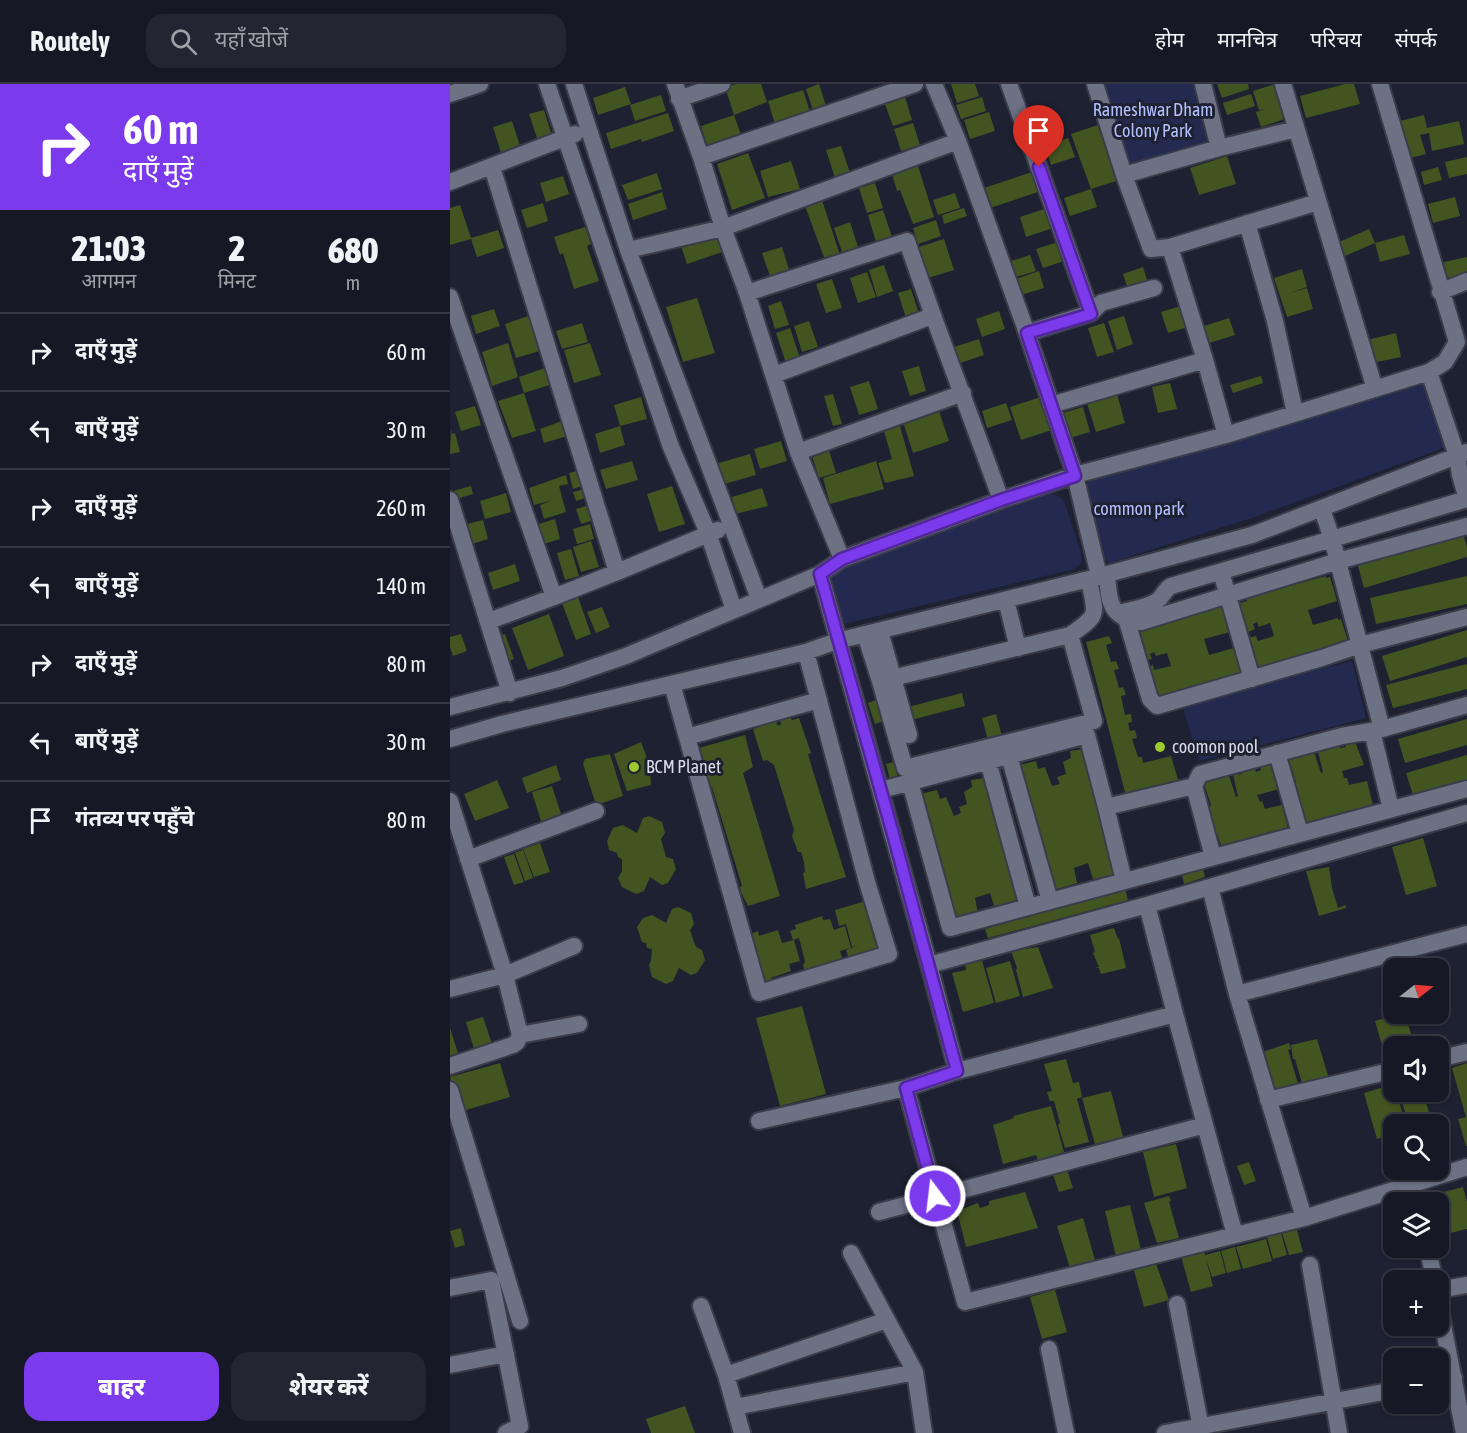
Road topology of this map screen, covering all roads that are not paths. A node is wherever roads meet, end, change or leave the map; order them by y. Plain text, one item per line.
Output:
1 (480, 84) edge
2 (547, 84) edge
3 (574, 84) edge
4 (722, 84) edge
5 (915, 84) edge
6 (934, 84) edge
7 (1009, 84) edge
8 (1095, 84) edge
9 (1203, 84) edge
10 (1283, 84) edge
11 (1380, 84) edge
12 (677, 92) edge
13 (450, 94) edge
14 (588, 129) junction
15 (1296, 129) junction
16 (566, 138) junction
17 (958, 141) junction
18 (1219, 147) junction
19 (701, 157) junction
20 (492, 167) junction
21 (1124, 174) junction
22 (450, 182) edge
23 (1318, 202) junction
24 (1247, 223) junction
25 (723, 228) junction
26 (1170, 247) junction
27 (628, 250) junction
28 (1467, 281) edge
29 (1154, 288) dead end
30 (1440, 292) junction
31 (747, 293) junction
32 (450, 297) edge
33 (1091, 314) junction
34 (932, 316) junction
35 (1027, 333) junction
36 (1205, 360) junction
37 (1429, 372) junction
38 (774, 375) junction
39 (1375, 389) junction
40 (963, 393) junction
41 (1052, 405) junction
42 (1295, 414) junction
43 (1226, 435) junction
44 (798, 452) junction
45 (1462, 454) edge
46 (1075, 476) junction
47 (450, 500) edge
48 (1001, 500) junction
49 (1467, 500) edge
50 (1322, 509) junction
51 (730, 526) junction
52 (1467, 526) edge
53 (708, 533) junction
54 (1332, 539) junction
55 (842, 559) junction
56 (1338, 561) junction
57 (617, 572) junction
58 (1221, 572) junction
59 (820, 574) junction
60 (1098, 576) junction
61 (1227, 595) junction
62 (554, 597) junction
63 (759, 599) junction
64 (1006, 600) junction
65 (734, 610) junction
66 (1122, 616) junction
67 (1467, 617) edge
68 (489, 621) junction
69 (873, 632) junction
70 (1071, 635) junction
71 (837, 641) junction
72 (1360, 645) junction
73 (1018, 648) junction
74 (806, 652) junction
75 (1252, 679) junction
76 (886, 680) junction
77 (672, 684) junction
78 (510, 693) junction
79 (819, 700) junction
80 (1467, 705) edge
81 (450, 707) edge
82 (1377, 730) junction
83 (909, 735) dead end
84 (687, 737) junction
85 (450, 739) edge
86 (1277, 753) junction
87 (1009, 756) junction
88 (988, 761) junction
89 (910, 782) junction
90 (1194, 786) junction
91 (1467, 789) edge
92 (881, 790) junction
93 (450, 801) edge
94 (1106, 807) junction
95 (1391, 809) junction
96 (596, 811) dead end
97 (1467, 813) edge
98 (1300, 833) junction
99 (1213, 857) junction
100 (468, 859) junction
101 (1124, 881) junction
102 (1210, 887) junction
103 (1050, 901) junction
104 (1147, 905) junction
105 (1028, 907) junction
106 (1467, 934) edge
107 (574, 946) dead end
108 (929, 965) junction
109 (504, 975) junction
110 (450, 989) edge
111 (1237, 994) junction
112 (1175, 1014) junction
113 (579, 1024) dead end
114 (520, 1035) junction
115 (1467, 1052) edge
116 (1449, 1056) edge
117 (450, 1066) edge
118 (957, 1071) junction
119 (1383, 1073) edge
120 (906, 1088) junction
121 (450, 1090) edge
122 (1268, 1100) junction
123 (759, 1121) dead end
124 (1205, 1125) junction
125 (1467, 1167) edge
126 (1413, 1182) junction
127 (1416, 1192) edge
128 (935, 1196) junction
129 (879, 1212) dead end
130 (1304, 1218) junction
131 (1235, 1235) junction
132 (851, 1253) dead end
133 (1310, 1265) dead end
134 (1467, 1286) edge
135 (450, 1288) edge
136 (1449, 1288) edge
137 (1177, 1304) dead end
138 (702, 1306) dead end
139 (887, 1320) junction
140 (520, 1321) dead end
141 (1049, 1349) dead end
142 (506, 1354) junction
143 (450, 1365) edge
144 (915, 1372) junction
145 (726, 1376) junction
146 (1449, 1389) edge
147 (1383, 1392) edge
148 (1334, 1401) junction
149 (735, 1407) junction
150 (1202, 1430) edge
151 (506, 1433) edge
152 (742, 1433) edge
153 (924, 1433) edge
154 (1066, 1433) edge
155 (1165, 1433) edge
156 (1339, 1433) edge
157 (1464, 1433) edge

1 - 13 street
2 - 16 street
3 - 14 street
4 - 12 street
5 - 19 street
6 - 17 street
7 - 33 street
8 - 21 street
9 - 18 street
10 - 15 street
11 - 30 street
12 - 19 street
14 - 16 street
14 - 27 street
15 - 18 street
15 - 23 street
16 - 20 street
16 - 53 street
17 - 25 street
17 - 35 street
18 - 21 street
19 - 25 street
20 - 22 street
20 - 57 street
21 - 26 street
23 - 24 street
23 - 39 street
24 - 26 street
24 - 42 street
25 - 27 street
25 - 31 street
26 - 36 street
27 - 51 street
28 - 30 street
29 - 33 street
30 - 37 street
31 - 34 street
31 - 38 street
32 - 62 street
33 - 35 street
34 - 38 street
34 - 40 street
35 - 41 street
36 - 41 street
36 - 43 street
37 - 39 street
37 - 45 street
38 - 44 street
39 - 42 street
40 - 44 street
40 - 48 street
41 - 46 street
42 - 43 street
43 - 46 street
44 - 55 street
45 - 49 street
45 - 50 street
46 - 48 street
46 - 60 street
47 - 68 street
48 - 55 street
49 - 54 street
50 - 54 street
50 - 60 street
51 - 53 street
51 - 63 street
52 - 56 street
53 - 57 street
53 - 65 street
54 - 56 street
54 - 58 street
55 - 59 street
56 - 61 street
56 - 72 street
57 - 62 street
58 - 61 street
58 - 66 street
59 - 63 street
59 - 71 street
60 - 64 street
60 - 66 street
60 - 70 street
61 - 66 street
61 - 75 street
62 - 68 street
63 - 65 street
64 - 69 street
64 - 73 street
65 - 78 street
66 - 75 street
67 - 72 street
68 - 78 street
69 - 71 street
69 - 76 street
70 - 73 street
70 - 76 street
71 - 74 street
71 - 92 street
72 - 75 street
72 - 82 street
73 - 76 street
74 - 77 street
74 - 79 street
76 - 83 street
77 - 84 street
77 - 85 street
78 - 81 street
79 - 84 street
79 - 84 street
80 - 82 street
82 - 86 street
82 - 95 street
86 - 90 street
86 - 98 street
87 - 88 street
87 - 94 street
87 - 103 street
88 - 89 street
88 - 105 street
89 - 92 street
89 - 105 street
90 - 94 street
90 - 99 street
91 - 95 street
92 - 108 street
93 - 100 street
94 - 101 street
95 - 98 street
96 - 100 street
97 - 102 street
98 - 99 street
99 - 101 street
100 - 109 street
101 - 103 street
102 - 104 street
102 - 111 street
103 - 105 street
104 - 108 street
104 - 112 street
106 - 111 street
107 - 109 street
108 - 118 street
109 - 110 street
109 - 114 street
111 - 122 street
112 - 118 street
112 - 124 street
113 - 114 street
114 - 117 street
115 - 116 street
118 - 120 street
119 - 122 street
120 - 123 street
120 - 128 street
121 - 140 street
122 - 130 street
124 - 128 street
124 - 131 street
125 - 126 street
126 - 127 street
126 - 130 street
128 - 129 street
128 - 131 street
130 - 131 street
132 - 139 street
133 - 148 street
134 - 136 street
135 - 142 street
137 - 150 street
138 - 145 street
139 - 144 street
139 - 145 street
141 - 154 street
142 - 143 street
142 - 151 street
144 - 149 street
144 - 153 street
145 - 149 street
146 - 157 street
147 - 148 street
148 - 150 street
148 - 156 street
149 - 152 street
150 - 155 street

